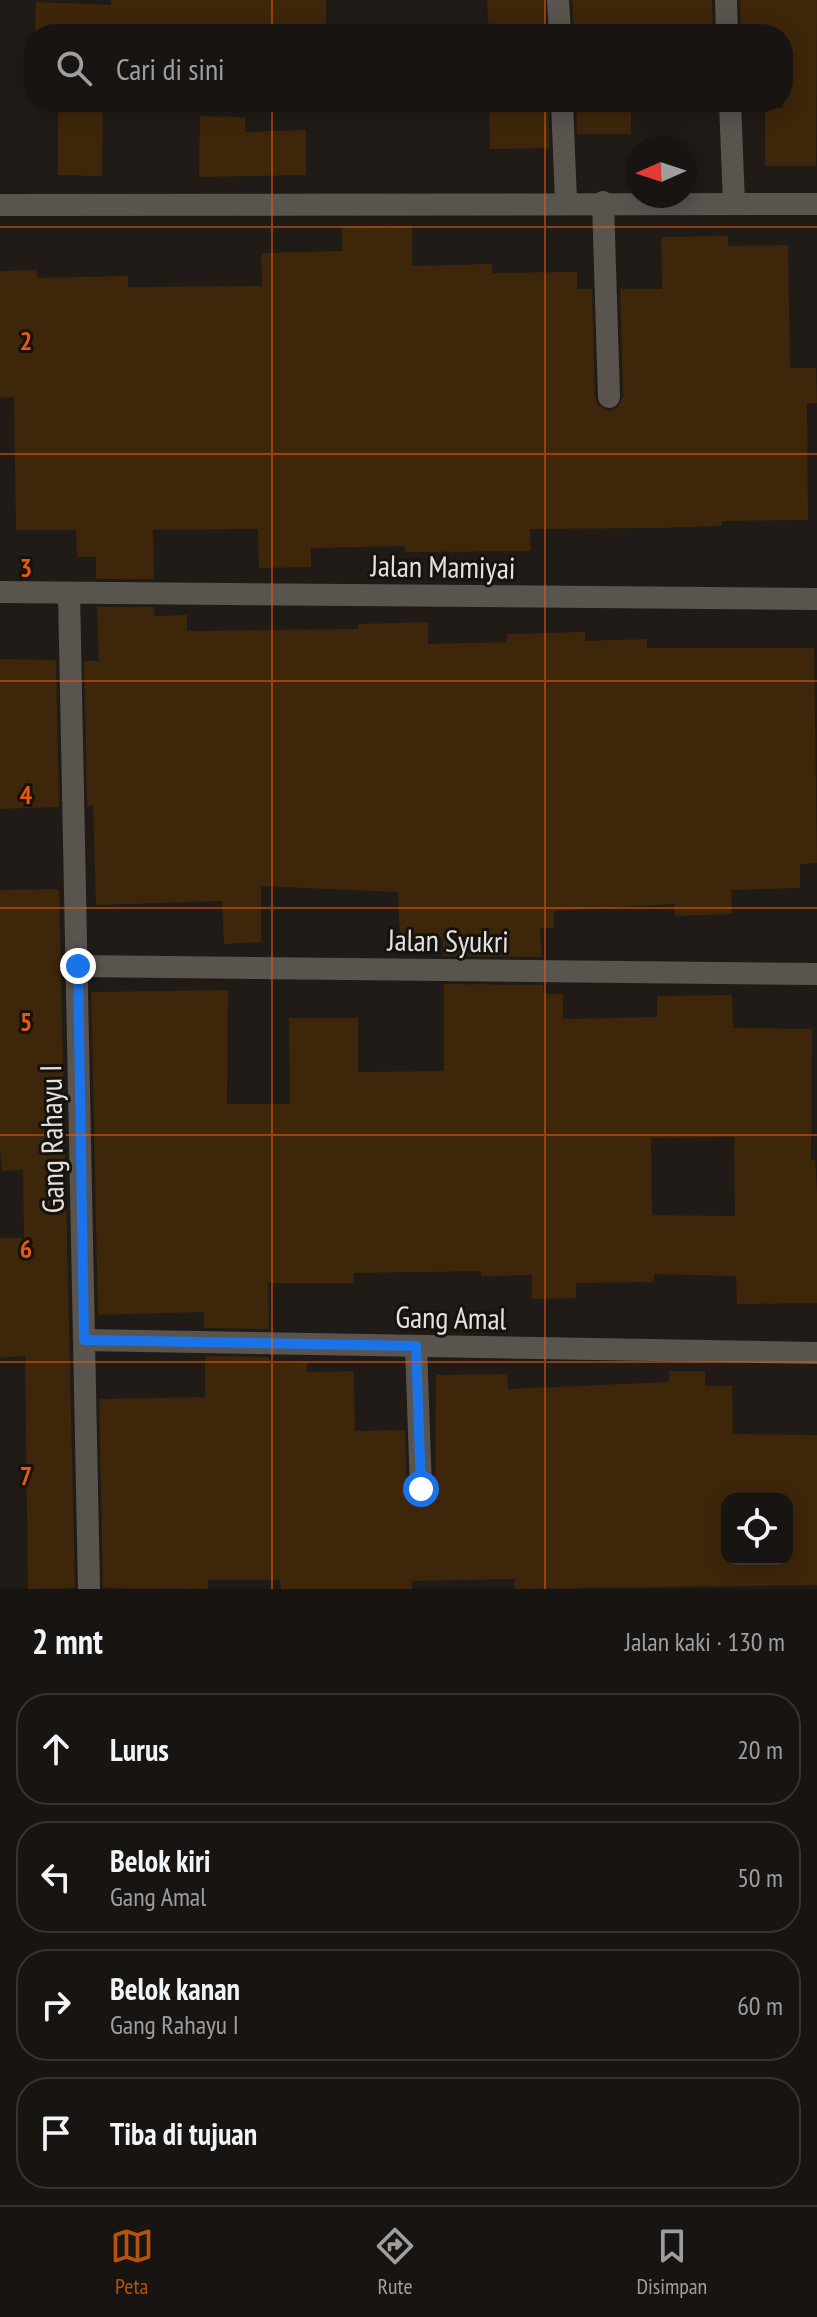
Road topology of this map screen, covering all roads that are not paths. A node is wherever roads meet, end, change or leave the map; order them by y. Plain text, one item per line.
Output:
1 (558, 0) edge
2 (726, 0) edge
3 (559, 24) edge
4 (727, 24) edge
5 (562, 112) edge
6 (730, 112) edge
7 (566, 202) junction
8 (603, 202) junction
9 (734, 203) junction
10 (817, 204) edge
11 (0, 205) edge
12 (609, 397) dead end
13 (0, 592) edge
14 (69, 593) junction
15 (817, 599) edge
16 (78, 966) junction
17 (817, 974) edge
18 (84, 1340) junction
19 (416, 1346) junction
20 (817, 1353) edge
21 (421, 1489) dead end
22 (89, 1589) edge

1 - 3 street
2 - 4 street
5 - 7 street
6 - 9 street
7 - 8 street
7 - 11 street
8 - 9 street
8 - 12 street
9 - 10 street
13 - 14 street, Jalan Mamiyai
14 - 15 street, Jalan Mamiyai
14 - 16 street, Gang Rahayu I
16 - 17 street, Jalan Syukri
16 - 18 street, Gang Rahayu I
18 - 19 street, Gang Amal
18 - 22 street, Gang Rahayu I
19 - 20 street, Gang Amal
19 - 21 street

